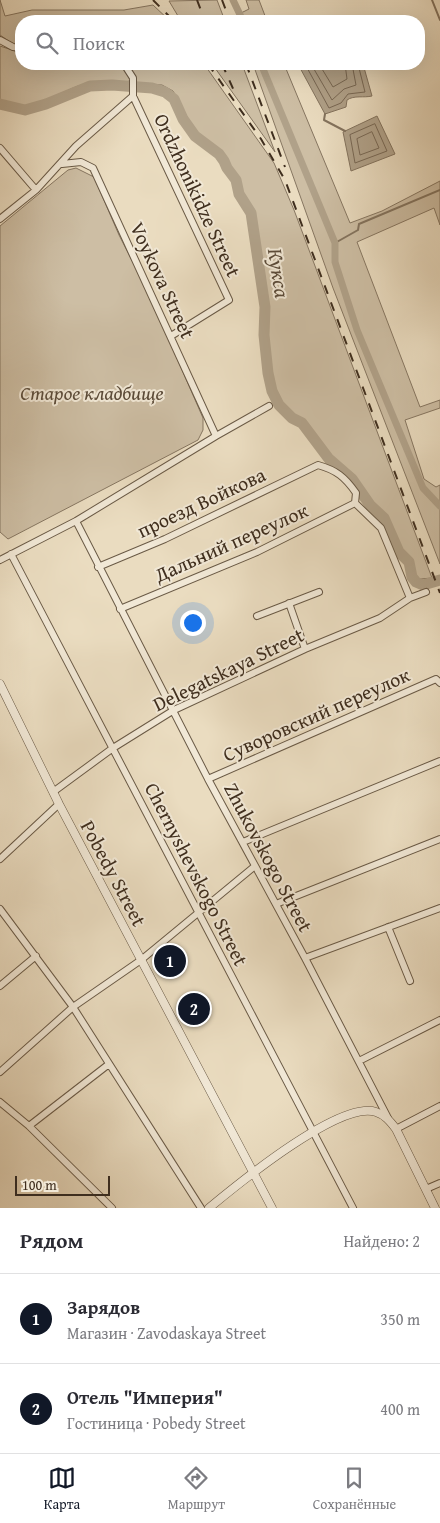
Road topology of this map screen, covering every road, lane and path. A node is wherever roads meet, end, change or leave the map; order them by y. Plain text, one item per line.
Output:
1 (0, 40) edge
2 (15, 47) edge
3 (128, 70) edge
4 (134, 96) junction
5 (0, 148) edge
6 (62, 164) junction
7 (36, 190) junction
8 (0, 219) edge
9 (171, 336) junction
10 (269, 406) dead end
11 (216, 436) junction
12 (355, 503) junction
13 (76, 521) junction
14 (12, 554) junction
15 (0, 560) edge
16 (98, 567) junction
17 (319, 592) dead end
18 (426, 592) dead end
19 (410, 598) junction
20 (288, 603) junction
21 (120, 609) junction
22 (256, 616) dead end
23 (305, 648) junction
24 (438, 681) edge
25 (0, 684) edge
26 (174, 710) junction
27 (113, 748) junction
28 (440, 761) edge
29 (208, 779) junction
30 (53, 792) junction
31 (59, 804) junction
32 (440, 839) edge
33 (243, 842) junction
34 (0, 859) edge
35 (255, 866) junction
36 (276, 904) junction
37 (440, 908) edge
38 (0, 909) edge
39 (198, 912) junction
40 (388, 927) junction
41 (36, 956) junction
42 (306, 958) junction
43 (142, 960) junction
44 (410, 980) dead end
45 (0, 986) edge
46 (73, 1007) junction
47 (440, 1020) edge
48 (359, 1061) junction
49 (109, 1064) junction
50 (0, 1072) edge
51 (0, 1102) edge
52 (440, 1106) edge
53 (388, 1118) junction
54 (29, 1126) junction
55 (396, 1129) junction
56 (313, 1132) junction
57 (252, 1171) junction
58 (440, 1183) edge
59 (426, 1189) junction
60 (112, 1208) edge
61 (201, 1208) edge
62 (209, 1208) edge
63 (272, 1208) edge
64 (353, 1208) edge
65 (435, 1208) edge

1 - 2 street
3 - 4 street
4 - 6 street
4 - 9 street, Ordzhonikidze Street
5 - 7 street
6 - 7 street
6 - 9 street, Voykova Street
7 - 8 street
9 - 11 street, Voykova Street
10 - 11 street
11 - 13 street
12 - 16 street, проезд Войкова
12 - 19 street
12 - 21 street, Дальний переулок
13 - 14 street
13 - 16 street, Zhukovskogo Street
14 - 15 street
14 - 27 street, Chernyshevskogo Street
16 - 21 street, Zhukovskogo Street
17 - 20 street
18 - 19 street, Delegatskaya Street
19 - 23 street, Delegatskaya Street
20 - 22 street
20 - 23 street
21 - 26 street, Zhukovskogo Street
23 - 26 street, Delegatskaya Street
24 - 29 street, Суворовский переулок
25 - 30 street, Pobedy Street
26 - 27 street, Delegatskaya Street
26 - 29 street, Zhukovskogo Street
27 - 30 street, Delegatskaya Street
27 - 39 street, Chernyshevskogo Street
28 - 33 street
29 - 33 street, Zhukovskogo Street
30 - 31 street, Pobedy Street
31 - 34 street
31 - 43 street, Pobedy Street
32 - 36 street
33 - 35 street, Zhukovskogo Street
35 - 36 street, Zhukovskogo Street
35 - 39 street
36 - 42 street, Zhukovskogo Street
37 - 40 street
38 - 41 street
39 - 43 street
39 - 56 street, Chernyshevskogo Street
40 - 42 street
40 - 44 street
41 - 45 street
41 - 46 street
42 - 48 street, Zhukovskogo Street
43 - 46 street
43 - 57 street, Pobedy Street
46 - 49 street
46 - 50 street
47 - 48 street
48 - 53 street, Zhukovskogo Street
49 - 54 street
49 - 61 street
51 - 54 street
52 - 55 street
53 - 55 street, Zhukovskogo Street
53 - 56 street
54 - 60 street
55 - 59 street, Zhukovskogo Street
56 - 57 street
56 - 64 street, Chernyshevskogo Street
57 - 62 street
57 - 63 street, Pobedy Street
58 - 59 street
59 - 65 street, Zhukovskogo Street

